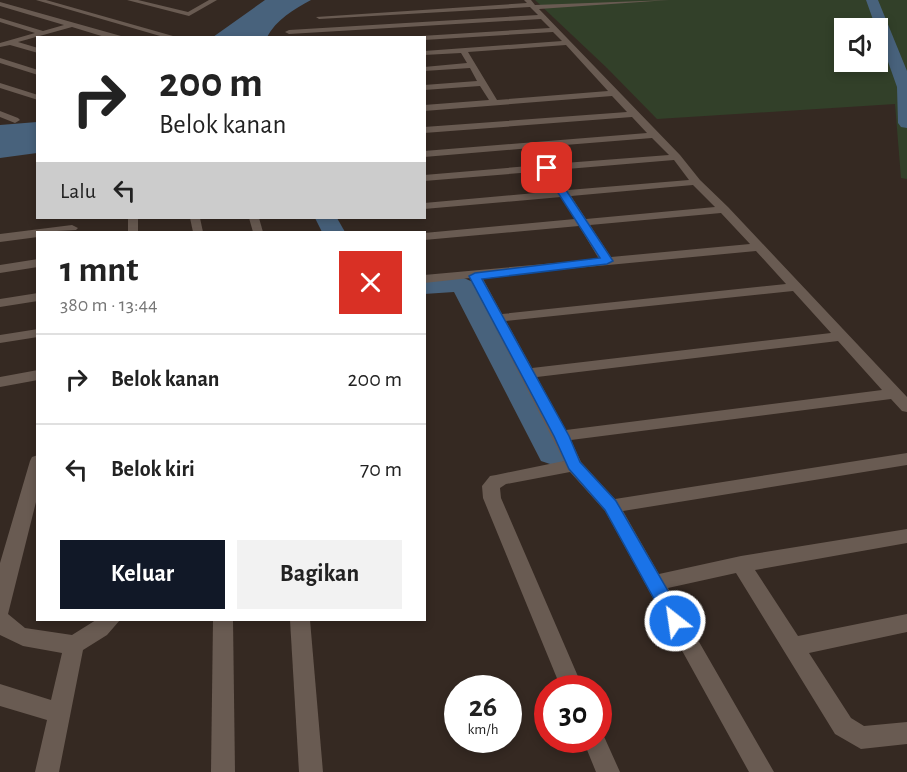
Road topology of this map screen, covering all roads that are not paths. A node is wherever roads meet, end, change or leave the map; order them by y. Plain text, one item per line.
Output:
1 (39, 0) edge
2 (130, 0) edge
3 (214, 0) edge
4 (556, 0) edge
5 (666, 0) edge
6 (196, 2) dead end
7 (0, 4) edge
8 (206, 4) junction
9 (531, 4) edge
10 (562, 6) junction
11 (99, 16) junction
12 (320, 17) dead end
13 (543, 17) junction
14 (0, 20) edge
15 (72, 24) junction
16 (21, 26) junction
17 (10, 30) dead end
18 (555, 30) junction
19 (290, 32) dead end
20 (42, 33) junction
21 (52, 36) edge
22 (111, 36) edge
23 (170, 36) edge
24 (426, 38) edge
25 (0, 39) edge
26 (10, 42) junction
27 (568, 43) junction
28 (0, 45) edge
29 (36, 50) edge
30 (463, 50) junction
31 (426, 53) edge
32 (0, 60) edge
33 (472, 65) junction
34 (426, 69) edge
35 (36, 72) edge
36 (483, 83) junction
37 (0, 85) edge
38 (426, 88) edge
39 (615, 93) junction
40 (36, 97) edge
41 (495, 102) junction
42 (426, 108) edge
43 (0, 114) edge
44 (634, 114) junction
45 (15, 120) dead end
46 (426, 130) edge
47 (654, 135) junction
48 (534, 147) junction
49 (426, 154) edge
50 (678, 157) junction
51 (547, 168) junction
52 (426, 178) edge
53 (696, 182) junction
54 (564, 194) junction
55 (426, 206) edge
56 (724, 208) junction
57 (583, 224) junction
58 (72, 226) edge
59 (48, 231) edge
60 (36, 233) edge
61 (426, 237) edge
62 (0, 238) edge
63 (759, 247) junction
64 (607, 261) junction
65 (36, 263) edge
66 (0, 269) edge
67 (475, 276) junction
68 (426, 279) edge
69 (796, 287) junction
70 (36, 297) edge
71 (0, 303) edge
72 (499, 318) junction
73 (36, 333) edge
74 (842, 336) junction
75 (0, 339) edge
76 (528, 373) junction
77 (36, 375) edge
78 (0, 382) edge
79 (895, 393) junction
80 (907, 407) edge
81 (561, 436) junction
82 (907, 459) edge
83 (574, 465) junction
84 (36, 468) edge
85 (611, 506) junction
86 (907, 536) edge
87 (741, 564) junction
88 (3, 575) edge
89 (654, 583) junction
90 (0, 609) edge
91 (0, 620) edge
92 (109, 621) edge
93 (223, 621) edge
94 (300, 621) edge
95 (907, 624) edge
96 (74, 645) junction
97 (793, 647) junction
98 (567, 675) edge
99 (0, 695) edge
100 (59, 713) junction
101 (907, 733) edge
102 (600, 753) edge
103 (47, 772) edge
104 (223, 772) edge
105 (311, 772) edge
106 (608, 772) edge
107 (762, 772) edge

1 - 11 street
2 - 8 street
3 - 8 street
4 - 10 street
5 - 10 street
6 - 8 street
7 - 15 street
9 - 10 street
9 - 12 street
9 - 13 street
11 - 15 street
11 - 23 street
13 - 18 street
13 - 19 street
14 - 16 street
15 - 20 street
15 - 22 street
16 - 17 street
16 - 20 street
18 - 24 street
18 - 27 street
20 - 21 street
20 - 26 street
25 - 26 street
26 - 28 street
26 - 29 street
27 - 30 street
27 - 39 street
30 - 31 street
30 - 33 street
32 - 35 street
33 - 34 street
33 - 36 street
36 - 38 street
36 - 41 street
37 - 40 street
39 - 41 street
39 - 44 street
41 - 42 street
43 - 45 street
44 - 46 street
44 - 47 street
47 - 48 street
47 - 50 street
48 - 49 street
48 - 51 street
50 - 51 street
50 - 53 street
51 - 52 street
51 - 54 street
53 - 54 street
53 - 56 street
54 - 55 street
54 - 57 street
56 - 57 street
56 - 63 street
57 - 61 street
57 - 64 street
58 - 59 street
60 - 62 street
63 - 64 street
63 - 69 street
64 - 67 street
65 - 66 street
67 - 68 street
67 - 72 street
69 - 72 street
69 - 74 street
70 - 71 street
72 - 76 street
73 - 75 street
74 - 76 street
74 - 79 street
76 - 81 street
77 - 78 street
79 - 80 street
79 - 81 street
81 - 83 street
82 - 85 street
83 - 85 street
83 - 98 street
84 - 88 street
85 - 89 street
86 - 87 street
87 - 89 street
87 - 97 street
88 - 90 street
89 - 107 street
91 - 96 street
92 - 96 street
93 - 104 street
94 - 105 street
95 - 97 street
96 - 100 street
97 - 101 street
99 - 100 street
100 - 103 street
102 - 106 street

